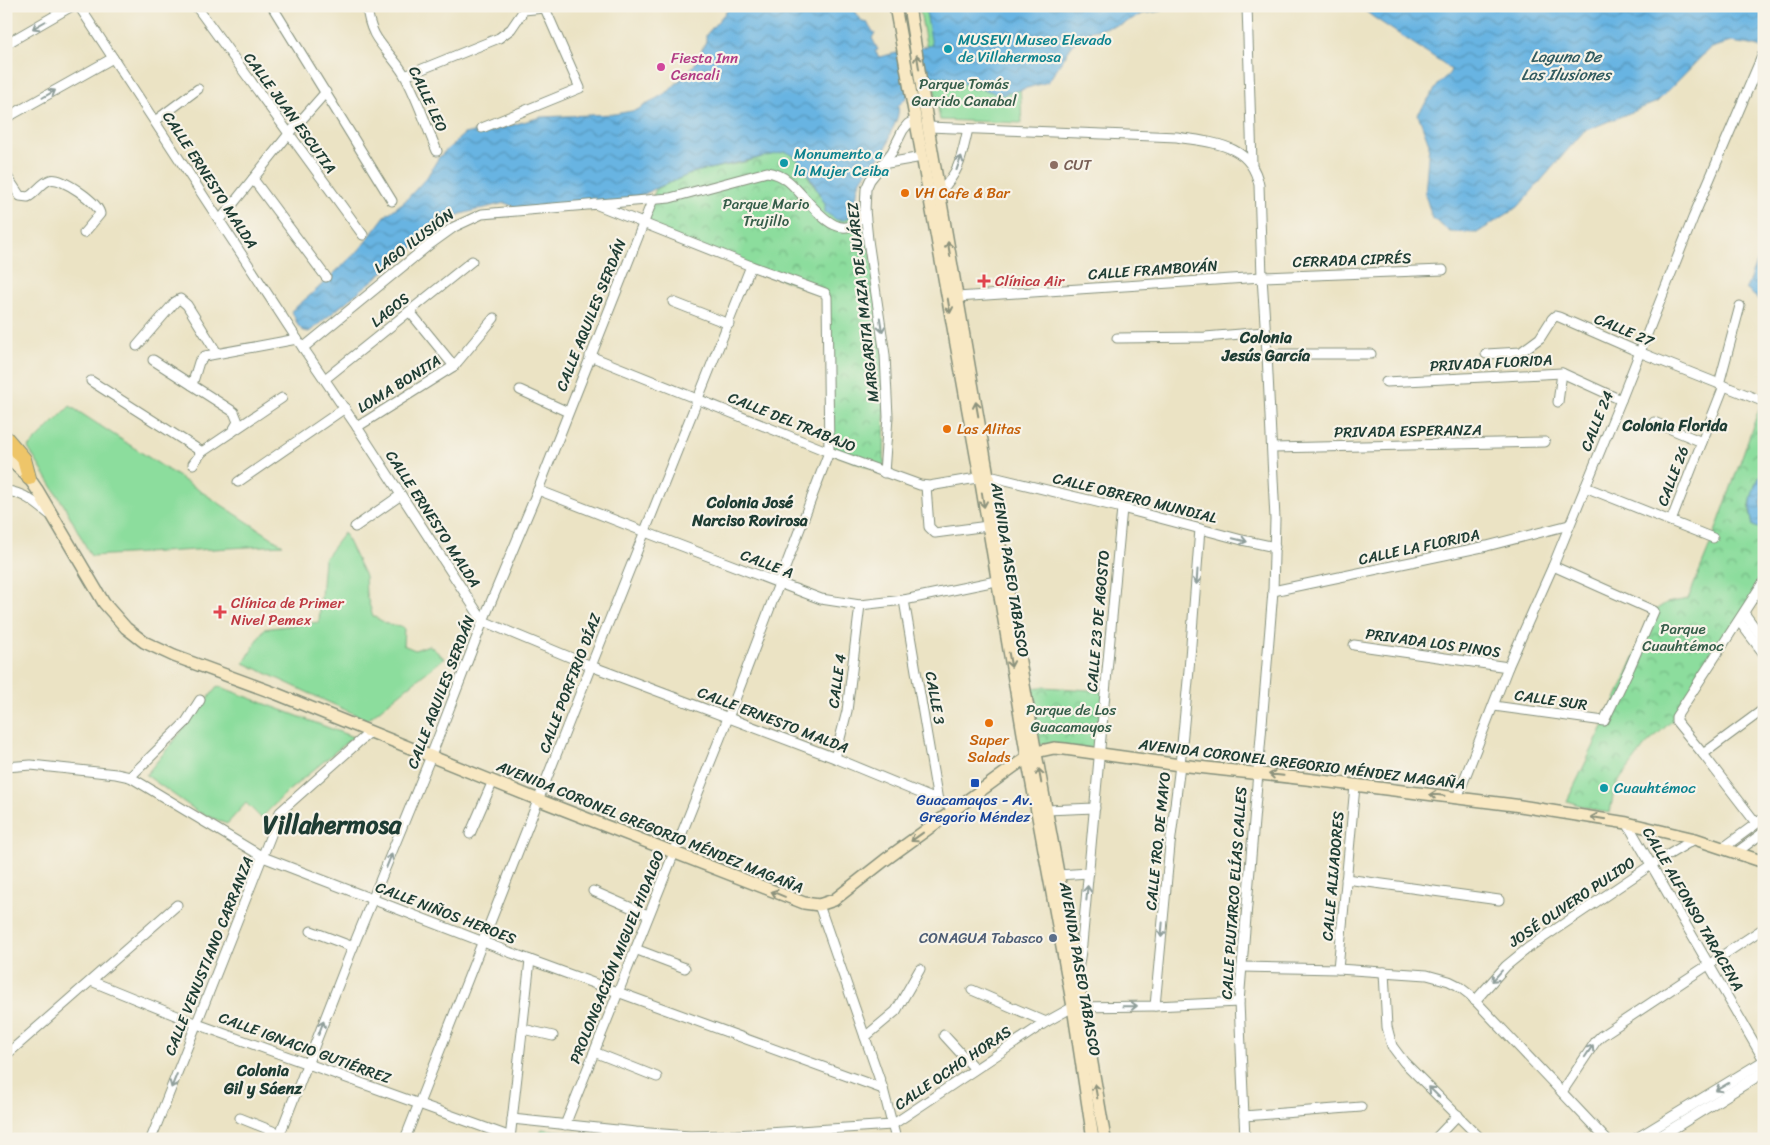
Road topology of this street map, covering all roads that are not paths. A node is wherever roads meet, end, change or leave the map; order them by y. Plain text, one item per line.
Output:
1 (72, 6) edge
2 (79, 6) edge
3 (196, 6) edge
4 (272, 6) edge
5 (367, 6) edge
6 (895, 6) edge
7 (909, 6) edge
8 (1248, 6) edge
9 (544, 7) edge
10 (525, 8) edge
11 (6, 44) edge
12 (1763, 54) edge
13 (113, 58) junction
14 (405, 76) junction
15 (198, 89) dead end
16 (326, 92) junction
17 (6, 118) edge
18 (915, 120) junction
19 (155, 121) junction
20 (928, 127) junction
21 (482, 128) dead end
22 (968, 128) junction
23 (288, 135) junction
24 (437, 151) dead end
25 (922, 157) junction
26 (882, 164) junction
27 (1252, 164) junction
28 (6, 175) edge
29 (253, 179) junction
30 (940, 192) junction
31 (653, 199) junction
32 (392, 202) dead end
33 (595, 204) junction
34 (865, 210) junction
35 (220, 220) junction
36 (642, 224) junction
37 (84, 233) dead end
38 (363, 234) dead end
39 (472, 261) dead end
40 (752, 266) junction
41 (1443, 270) dead end
42 (326, 277) dead end
43 (1262, 277) junction
44 (957, 297) junction
45 (673, 302) dead end
46 (1740, 306) dead end
47 (410, 312) junction
48 (494, 318) dead end
49 (728, 324) junction
50 (1265, 332) junction
51 (1117, 338) dead end
52 (297, 340) junction
53 (137, 346) dead end
54 (303, 348) junction
55 (1639, 352) junction
56 (217, 353) junction
57 (1267, 354) junction
58 (1371, 354) dead end
59 (1486, 354) dead end
60 (590, 356) junction
61 (153, 360) dead end
62 (454, 366) junction
63 (1562, 373) junction
64 (325, 379) junction
65 (91, 381) dead end
66 (1386, 382) dead end
67 (192, 385) junction
68 (1722, 385) junction
69 (520, 390) dead end
70 (282, 398) dead end
71 (699, 399) junction
72 (1621, 400) junction
73 (1762, 401) dead end
74 (1558, 402) dead end
75 (345, 408) junction
76 (568, 412) junction
77 (1654, 422) dead end
78 (357, 427) junction
79 (232, 432) junction
80 (6, 438) edge
81 (1544, 442) dead end
82 (1702, 442) junction
83 (1272, 448) junction
84 (202, 452) junction
85 (829, 452) junction
86 (6, 456) edge
87 (193, 464) dead end
88 (884, 473) junction
89 (985, 477) junction
90 (29, 478) junction
91 (238, 482) dead end
92 (926, 486) junction
93 (1585, 487) junction
94 (538, 490) junction
95 (6, 491) edge
96 (401, 495) junction
97 (1122, 508) junction
98 (1671, 521) junction
99 (57, 522) junction
100 (1569, 525) junction
101 (988, 526) junction
102 (355, 527) dead end
103 (1200, 529) junction
104 (645, 532) junction
105 (1713, 538) dead end
106 (1275, 547) junction
107 (1553, 566) junction
108 (996, 581) junction
109 (1764, 581) edge
110 (780, 583) junction
111 (1273, 591) junction
112 (904, 600) junction
113 (860, 605) junction
114 (1741, 617) junction
115 (483, 621) junction
116 (1764, 640) edge
117 (1354, 645) dead end
118 (1764, 654) edge
119 (591, 666) junction
120 (1508, 667) junction
121 (200, 700) dead end
122 (1494, 706) junction
123 (1764, 710) edge
124 (728, 718) junction
125 (370, 732) junction
126 (1031, 754) junction
127 (1099, 754) junction
128 (1704, 754) junction
129 (431, 756) junction
130 (835, 758) junction
131 (1180, 765) junction
132 (6, 767) edge
133 (1257, 773) junction
134 (130, 777) junction
135 (492, 781) junction
136 (1355, 786) junction
137 (1457, 798) junction
138 (540, 800) junction
139 (938, 801) junction
140 (956, 808) junction
141 (1094, 808) junction
142 (1046, 810) junction
143 (1764, 818) edge
144 (1627, 823) junction
145 (1756, 824) junction
146 (1764, 832) edge
147 (470, 834) dead end
148 (1695, 839) junction
149 (1723, 848) junction
150 (674, 852) junction
151 (1737, 852) junction
152 (263, 857) junction
153 (1764, 862) edge
154 (1651, 865) junction
155 (1089, 873) junction
156 (1058, 876) junction
157 (1346, 879) junction
158 (593, 891) dead end
159 (373, 900) junction
160 (1499, 900) dead end
161 (819, 904) junction
162 (177, 905) dead end
163 (648, 915) junction
164 (1764, 928) edge
165 (311, 931) dead end
166 (1069, 935) junction
167 (483, 942) junction
168 (1082, 944) junction
169 (353, 948) junction
170 (635, 948) junction
171 (530, 960) junction
172 (1709, 965) junction
173 (1242, 967) junction
174 (685, 968) dead end
175 (920, 969) dead end
176 (1338, 969) junction
177 (1384, 972) junction
178 (1077, 976) junction
179 (91, 981) junction
180 (972, 990) dead end
181 (617, 992) junction
182 (1475, 1001) junction
183 (1240, 1002) junction
184 (1155, 1006) junction
185 (1077, 1007) junction
186 (1046, 1022) junction
187 (197, 1024) junction
188 (522, 1029) junction
189 (944, 1035) dead end
190 (553, 1036) dead end
191 (864, 1037) junction
192 (594, 1052) junction
193 (6, 1055) edge
194 (1764, 1061) edge
195 (308, 1062) junction
196 (975, 1069) junction
197 (1764, 1072) edge
198 (657, 1077) dead end
199 (882, 1089) junction
200 (1562, 1092) junction
201 (419, 1104) junction
202 (1361, 1107) dead end
203 (1244, 1116) junction
204 (1458, 1116) junction
205 (240, 1118) dead end
206 (512, 1119) junction
207 (565, 1125) junction
208 (892, 1125) junction
209 (279, 1136) edge
210 (510, 1138) edge
211 (151, 1139) edge
212 (405, 1139) edge
213 (896, 1139) edge
214 (1093, 1139) edge
215 (1105, 1139) edge
216 (1245, 1139) edge
217 (1435, 1139) edge
218 (1481, 1139) edge
219 (1606, 1139) edge
220 (1636, 1139) edge
221 (1656, 1139) edge

1 -> 11 street
2 - 13 street, CALLE ERNESTO MALDA
3 - 23 street, CALLE JUAN ESCUTIA
4 - 16 street
5 - 14 street, CALLE LEO
6 - 18 main road, AVENIDA PASEO TABASCO
20 -> 7 main road, AVENIDA PASEO TABASCO
8 - 27 street, CALLE PLUTARCO ELÍAS CALLES
9 - 10 street
9 - 21 street
10 - 14 street
12 - 55 street, CALLE 24
17 -> 13 street
13 - 19 street, CALLE ERNESTO MALDA
14 - 24 street, CALLE LEO
15 - 19 street
16 - 23 street
16 - 32 street
18 - 25 main road, AVENIDA PASEO TABASCO
18 - 26 street, MARGARITA MAZA DE JUÁREZ
19 - 35 street, CALLE ERNESTO MALDA
20 - 22 street
20 - 30 main road, AVENIDA PASEO TABASCO
22 - 27 street
30 -> 22 street
23 - 29 street
23 - 38 street, CALLE JUAN ESCUTIA
25 - 26 street
25 -> 89 main road, AVENIDA PASEO TABASCO
26 - 34 street, MARGARITA MAZA DE JUÁREZ
27 - 43 street, CALLE PLUTARCO ELÍAS CALLES
28 - 37 street
29 - 35 street
29 - 42 street
44 -> 30 main road, AVENIDA PASEO TABASCO
31 - 33 street, LAGO ILUSIÓN
31 - 34 street, LAGO ILUSIÓN
31 - 36 street, CALLE AQUILES SERDÁN
33 - 36 street, PROLONGACIÓN MIGUEL HIDALGO
33 - 54 street, LAGO ILUSIÓN
34 -> 88 street, MARGARITA MAZA DE JUÁREZ
35 - 52 street, CALLE ERNESTO MALDA
36 - 40 street, PROLONGACIÓN MIGUEL HIDALGO
36 - 60 street, CALLE AQUILES SERDÁN
39 - 47 street, LAGOS
40 - 49 street, CALLE PORFIRIO DÍAZ
40 - 85 street, PROLONGACIÓN MIGUEL HIDALGO
41 - 43 street, CERRADA CIPRÉS
43 - 44 street, CALLE FRAMBOYÁN
43 - 50 street, CALLE PLUTARCO ELÍAS CALLES
89 -> 44 main road, AVENIDA PASEO TABASCO
45 - 49 street
46 - 68 street, CALLE 26
47 - 62 street
47 - 64 street, LAGOS
48 - 62 street, LOMA BONITA
49 - 71 street, CALLE PORFIRIO DÍAZ
50 - 51 street
50 - 57 street, CALLE PLUTARCO ELÍAS CALLES
52 - 54 street, CALLE ERNESTO MALDA
52 - 56 street
53 - 56 street
54 - 64 street, CALLE ERNESTO MALDA
55 - 59 street, CALLE 27
55 - 68 street, CALLE 27
55 - 72 street, CALLE 24
56 - 67 street
57 - 58 street
57 - 83 street, CALLE PLUTARCO ELÍAS CALLES
60 - 71 street, CALLE DEL TRABAJO
60 - 76 street, CALLE AQUILES SERDÁN
61 - 67 street
62 - 78 street, LOMA BONITA
63 - 66 street, PRIVADA FLORIDA
63 - 72 street, PRIVADA FLORIDA
63 - 74 street
64 - 75 street, CALLE ERNESTO MALDA
65 - 84 street
67 - 79 street
68 - 73 street, CALLE 27
68 - 82 street, CALLE 26
69 - 76 street
70 - 79 street
71 - 85 street, CALLE DEL TRABAJO
71 - 104 street, CALLE PORFIRIO DÍAZ
72 - 93 street, CALLE 24
75 - 78 street, CALLE ERNESTO MALDA
75 - 91 street
76 - 94 street, CALLE AQUILES SERDÁN
77 - 82 street
78 - 96 street, CALLE ERNESTO MALDA
79 - 84 street
80 - 90 main road
81 - 83 street, PRIVADA ESPERANZA
82 - 98 street, CALLE 26
83 - 106 street, CALLE PLUTARCO ELÍAS CALLES
84 - 87 street
85 - 88 street, CALLE DEL TRABAJO
85 - 110 street, PROLONGACIÓN MIGUEL HIDALGO
86 - 90 main road, AVENIDA CORONEL GREGORIO MÉNDEZ MAGAÑA
88 - 92 street, CALLE DEL TRABAJO
89 - 92 street, CALLE DEL TRABAJO
89 - 97 street, CALLE OBRERO MUNDIAL
89 -> 101 main road, AVENIDA PASEO TABASCO
89 - 126 main road, AVENIDA PASEO TABASCO
90 - 99 main road, AVENIDA CORONEL GREGORIO MÉNDEZ MAGAÑA
92 - 101 street
93 - 98 street
93 - 100 street, CALLE 24
94 - 104 street, CALLE A
94 - 115 street, CALLE AQUILES SERDÁN
95 - 99 street
96 - 102 street
96 - 115 street, CALLE ERNESTO MALDA
97 - 103 street, CALLE OBRERO MUNDIAL
97 - 127 street, CALLE 23 DE AGOSTO
98 - 105 street
99 - 125 main road, AVENIDA CORONEL GREGORIO MÉNDEZ MAGAÑA
100 - 107 street, CALLE 24
100 - 111 street, CALLE LA FLORIDA
101 - 108 main road, AVENIDA PASEO TABASCO
103 -> 106 street, CALLE OBRERO MUNDIAL
103 -> 131 street, CALLE 1RO. DE MAYO
104 - 110 street, CALLE A
104 - 119 street, CALLE PORFIRIO DÍAZ
106 - 111 street, CALLE PLUTARCO ELÍAS CALLES
107 - 120 street, CALLE 24
107 - 122 street, CALLE SUR
108 - 112 street, CALLE A
108 -> 126 main road, AVENIDA PASEO TABASCO
109 - 114 street
110 - 113 street, CALLE A
110 - 124 street, PROLONGACIÓN MIGUEL HIDALGO
111 - 133 street, CALLE PLUTARCO ELÍAS CALLES
112 - 113 street, CALLE A
112 - 139 street, CALLE 3
113 - 130 street, CALLE 4
114 - 116 street
114 - 118 street
114 - 128 street
115 - 119 street, CALLE ERNESTO MALDA
115 - 129 street, CALLE AQUILES SERDÁN
117 - 120 street, PRIVADA LOS PINOS
119 - 124 street, CALLE ERNESTO MALDA
119 - 138 street, CALLE PORFIRIO DÍAZ
120 - 122 street, CALLE 24
121 - 134 street
122 - 137 street, CALLE 24
123 - 128 street
124 - 130 street, CALLE ERNESTO MALDA
124 - 150 street, PROLONGACIÓN MIGUEL HIDALGO
125 - 129 main road, AVENIDA CORONEL GREGORIO MÉNDEZ MAGAÑA
125 - 152 street, CALLE VENUSTIANO CARRANZA
126 - 127 main road, AVENIDA CORONEL GREGORIO MÉNDEZ MAGAÑA
126 - 140 main road, AVENIDA CORONEL GREGORIO MÉNDEZ MAGAÑA
142 -> 126 main road, AVENIDA PASEO TABASCO
126 - 185 main road, AVENIDA PASEO TABASCO
127 - 131 main road, AVENIDA CORONEL GREGORIO MÉNDEZ MAGAÑA
127 - 141 street, CALLE 23 DE AGOSTO
128 - 145 street
129 - 135 main road, AVENIDA CORONEL GREGORIO MÉNDEZ MAGAÑA
159 -> 129 street, CALLE AQUILES SERDÁN
130 - 139 street, CALLE ERNESTO MALDA
131 - 133 main road, AVENIDA CORONEL GREGORIO MÉNDEZ MAGAÑA
131 -> 184 street, CALLE 1RO. DE MAYO
132 - 134 street, CALLE NIÑOS HEROES
136 -> 133 main road, AVENIDA CORONEL GREGORIO MÉNDEZ MAGAÑA
133 - 173 street, CALLE PLUTARCO ELÍAS CALLES
134 - 152 street, CALLE NIÑOS HEROES
135 - 138 main road, AVENIDA CORONEL GREGORIO MÉNDEZ MAGAÑA
135 - 147 street
137 -> 136 main road, AVENIDA CORONEL GREGORIO MÉNDEZ MAGAÑA
136 - 157 street, CALLE ALIJADORES
144 -> 137 main road, AVENIDA CORONEL GREGORIO MÉNDEZ MAGAÑA
138 - 150 main road, AVENIDA CORONEL GREGORIO MÉNDEZ MAGAÑA
138 - 167 street, CALLE PORFIRIO DÍAZ
139 - 140 street, CALLE ERNESTO MALDA
140 -> 161 main road, AVENIDA CORONEL GREGORIO MÉNDEZ MAGAÑA
141 - 142 street
141 - 155 street, CALLE 23 DE AGOSTO
142 - 156 main road, AVENIDA PASEO TABASCO
143 - 145 street
144 - 148 main road, AVENIDA CORONEL GREGORIO MÉNDEZ MAGAÑA
144 - 154 street, CALLE ALFONSO TARACENA
145 - 149 street
146 - 151 street
148 - 149 main road, AVENIDA CORONEL GREGORIO MÉNDEZ MAGAÑA
148 - 154 street, JOSÉ OLIVERO PULIDO
149 - 151 main road, AVENIDA CORONEL GREGORIO MÉNDEZ MAGAÑA
161 -> 150 main road, AVENIDA CORONEL GREGORIO MÉNDEZ MAGAÑA
150 - 163 street, PROLONGACIÓN MIGUEL HIDALGO
151 - 153 main road, AVENIDA CORONEL GREGORIO MÉNDEZ MAGAÑA
152 - 159 street, CALLE NIÑOS HEROES
152 - 187 street, CALLE VENUSTIANO CARRANZA
154 - 172 street, CALLE ALFONSO TARACENA
154 -> 182 street, JOSÉ OLIVERO PULIDO
155 - 156 street
168 -> 155 street, CALLE 23 DE AGOSTO
156 - 166 main road, AVENIDA PASEO TABASCO
157 - 160 street
157 - 176 street, CALLE ALIJADORES
158 - 163 street
159 - 167 street, CALLE NIÑOS HEROES
159 - 169 street, CALLE AQUILES SERDÁN
161 - 191 street
162 - 179 street
163 - 170 street, PROLONGACIÓN MIGUEL HIDALGO
164 - 172 street
165 - 169 street
166 - 168 main road
166 - 178 main road, AVENIDA PASEO TABASCO
167 - 171 street, CALLE NIÑOS HEROES
167 - 201 street, CALLE PORFIRIO DÍAZ
168 - 178 street, CALLE 23 DE AGOSTO
195 -> 169 street, CALLE AQUILES SERDÁN
170 - 174 street
170 - 181 street, PROLONGACIÓN MIGUEL HIDALGO
171 - 181 street, CALLE NIÑOS HEROES
171 - 188 street
172 - 194 street, CALLE ALFONSO TARACENA
200 -> 172 street
173 - 176 street
173 - 183 street, CALLE PLUTARCO ELÍAS CALLES
175 - 191 street
176 - 177 street
177 - 182 street
204 -> 177 street
178 - 185 main road, AVENIDA PASEO TABASCO
179 - 187 street, CALLE IGNACIO GUTIÉRREZ
179 - 193 street
180 - 186 street
181 - 192 street, PROLONGACIÓN MIGUEL HIDALGO
181 - 199 street, CALLE NIÑOS HEROES
182 - 200 street
183 - 184 street, CALLE OCHO HORAS
183 - 203 street, CALLE PLUTARCO ELÍAS CALLES
185 -> 184 street, CALLE OCHO HORAS
185 - 186 street, CALLE OCHO HORAS
185 - 214 main road, AVENIDA PASEO TABASCO
215 -> 185 main road, AVENIDA PASEO TABASCO
186 - 196 street, CALLE OCHO HORAS
187 - 195 street, CALLE IGNACIO GUTIÉRREZ
187 -> 211 street, CALLE VENUSTIANO CARRANZA
188 - 190 street
188 - 206 street
189 - 196 street
191 - 199 street
192 - 198 street
192 - 207 street, PROLONGACIÓN MIGUEL HIDALGO
194 -> 220 street
195 - 201 street, CALLE IGNACIO GUTIÉRREZ
195 - 209 street, CALLE AQUILES SERDÁN
196 - 208 street, CALLE OCHO HORAS
197 - 221 street
199 - 208 street
200 - 219 street
201 - 210 street, CALLE IGNACIO GUTIÉRREZ
201 - 212 street, CALLE PORFIRIO DÍAZ
202 - 203 street
203 - 216 street, CALLE PLUTARCO ELÍAS CALLES
204 - 217 street
204 - 218 street
205 - 209 street
206 - 207 street, CALLE OCHO HORAS
206 - 210 street
207 - 208 street, CALLE OCHO HORAS
208 - 213 street

